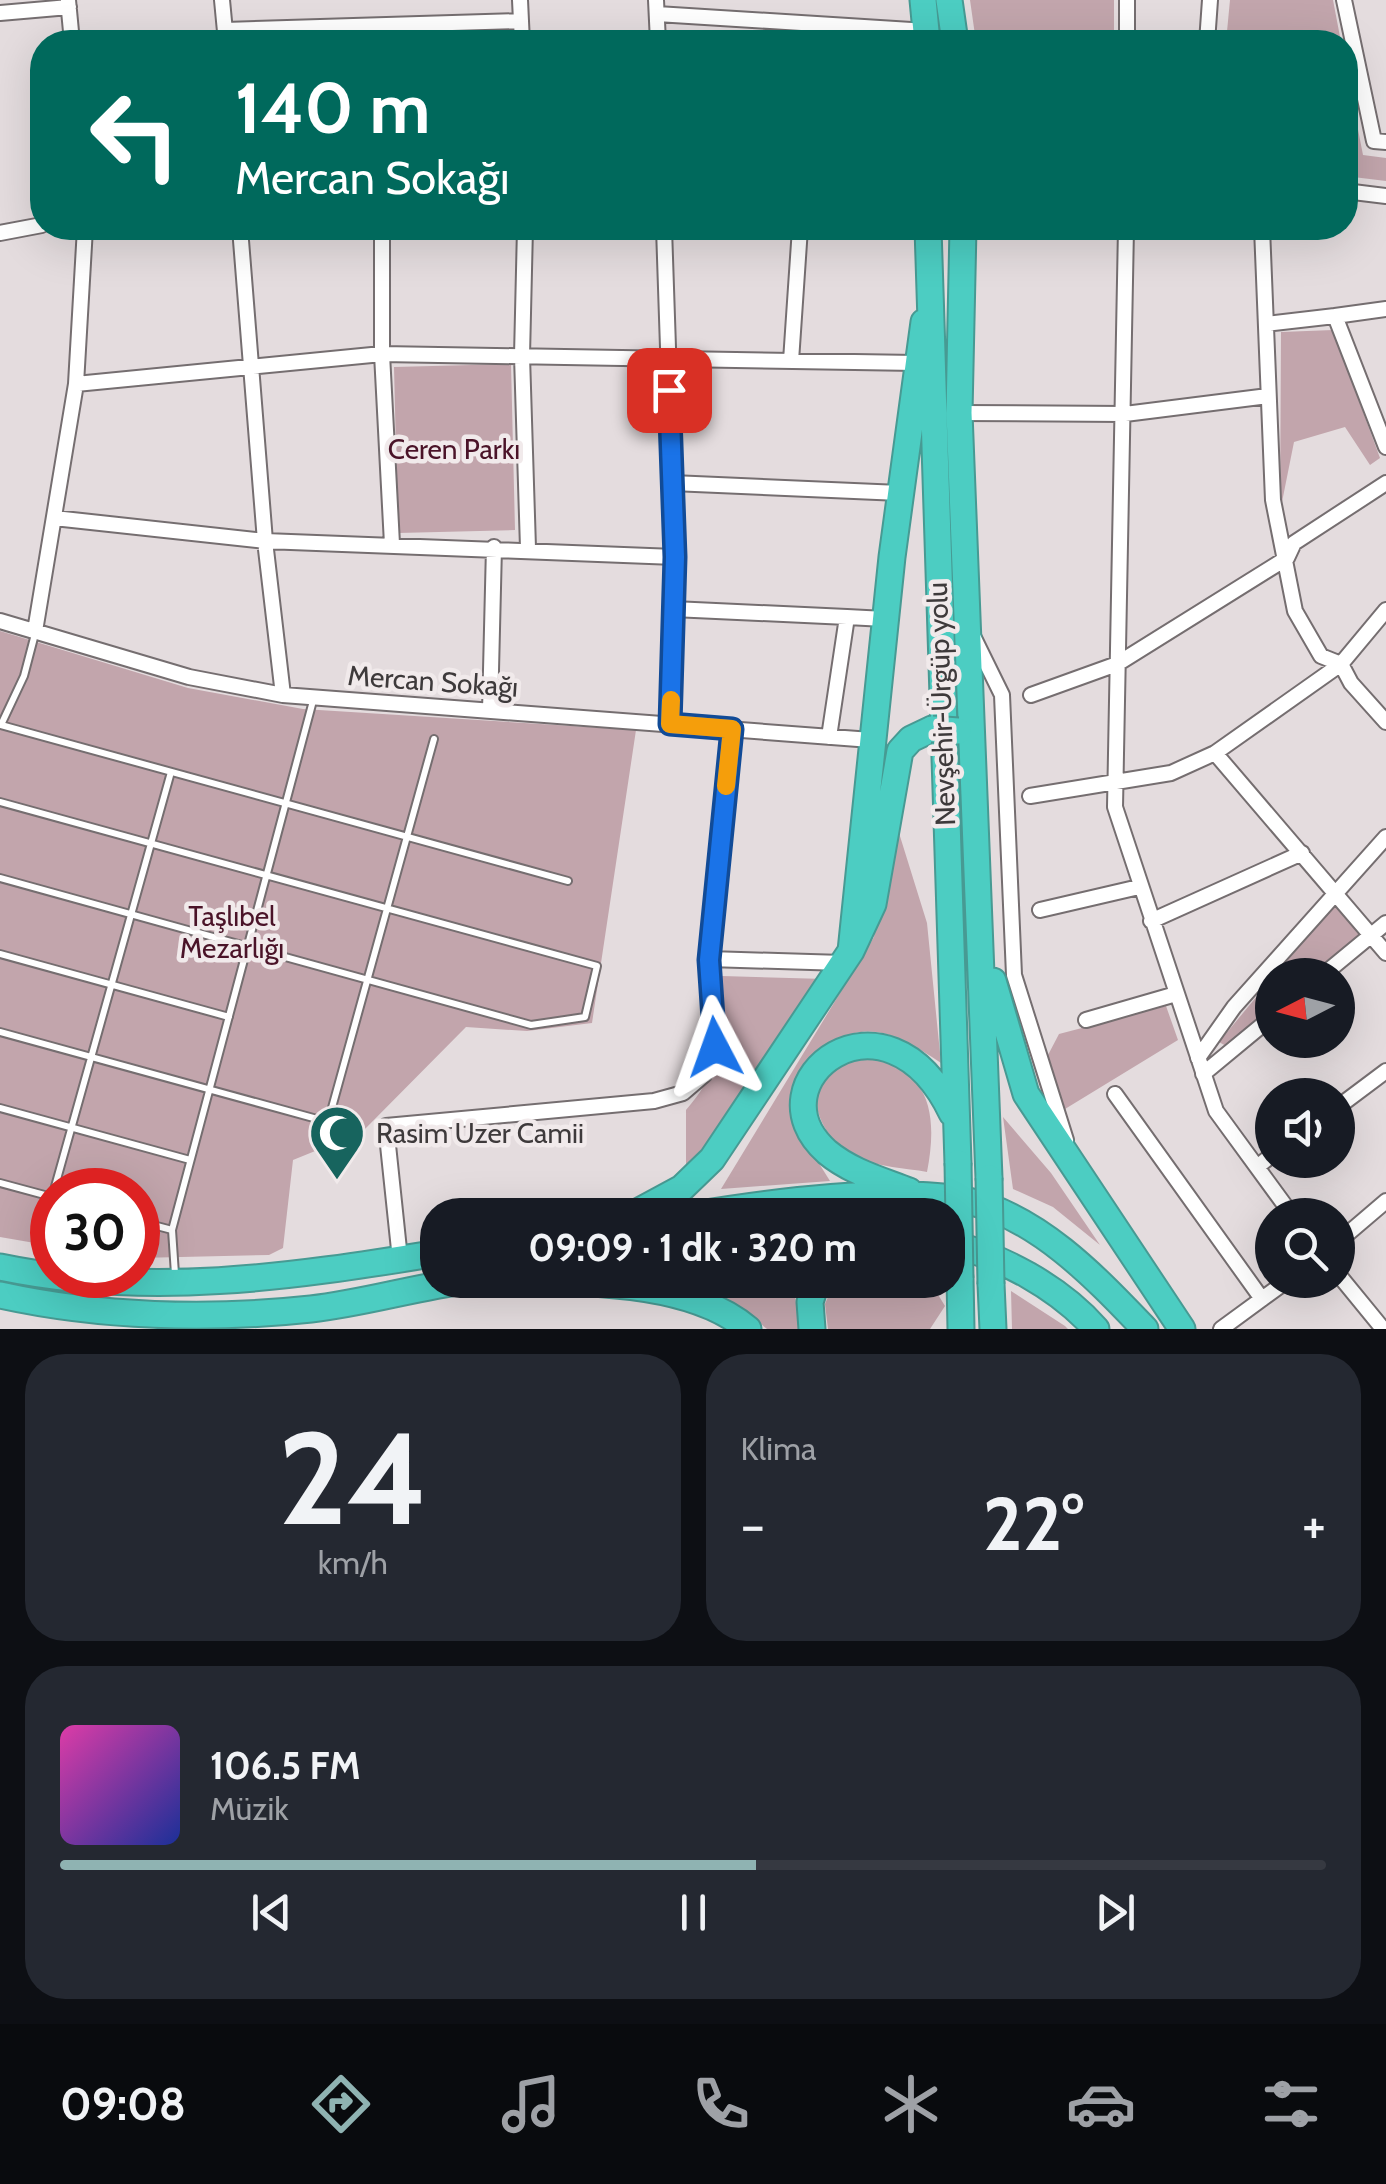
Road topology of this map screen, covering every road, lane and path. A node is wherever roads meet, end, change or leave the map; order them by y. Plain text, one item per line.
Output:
1 (222, 0) edge
2 (520, 0) edge
3 (922, 0) edge
4 (1128, 0) edge
5 (1210, 0) edge
6 (1344, 0) edge
7 (69, 3) edge
8 (952, 4) edge
9 (656, 7) edge
10 (0, 13) edge
11 (521, 20) junction
12 (71, 30) edge
13 (224, 30) edge
14 (336, 30) edge
15 (521, 30) edge
16 (871, 30) edge
17 (926, 30) edge
18 (955, 30) edge
19 (1127, 30) edge
20 (1209, 30) edge
21 (1350, 30) edge
22 (1358, 66) edge
23 (1386, 142) edge
24 (1358, 193) edge
25 (1386, 196) edge
26 (30, 226) edge
27 (0, 230) edge
28 (84, 240) edge
29 (241, 240) edge
30 (382, 240) edge
31 (525, 240) edge
32 (664, 240) edge
33 (799, 240) edge
34 (929, 240) edge
35 (963, 240) edge
36 (1126, 240) edge
37 (1262, 240) edge
38 (932, 283) junction
39 (1386, 309) edge
40 (1336, 316) junction
41 (1266, 324) junction
42 (382, 354) junction
43 (522, 356) junction
44 (668, 359) junction
45 (791, 361) junction
46 (916, 363) junction
47 (251, 366) junction
48 (76, 384) junction
49 (1268, 396) junction
50 (959, 413) junction
51 (1125, 414) junction
52 (1386, 447) edge
53 (672, 483) junction
54 (1386, 483) edge
55 (900, 493) junction
56 (54, 518) junction
57 (265, 541) junction
58 (392, 544) junction
59 (494, 548) junction
60 (528, 548) junction
61 (675, 557) junction
62 (1287, 558) junction
63 (674, 609) junction
64 (1386, 610) edge
65 (847, 617) junction
66 (885, 619) junction
67 (0, 621) edge
68 (968, 624) junction
69 (35, 631) junction
70 (1117, 664) junction
71 (1341, 664) junction
72 (284, 694) junction
73 (1031, 695) dead end
74 (314, 697) junction
75 (490, 710) junction
76 (1386, 722) edge
77 (670, 724) junction
78 (0, 725) edge
79 (732, 729) junction
80 (954, 735) junction
81 (829, 737) junction
82 (434, 739) dead end
83 (872, 740) junction
84 (1215, 754) junction
85 (171, 772) junction
86 (1113, 784) junction
87 (1030, 796) dead end
88 (0, 802) edge
89 (286, 803) junction
90 (406, 836) junction
91 (1386, 838) edge
92 (151, 843) junction
93 (1302, 853) junction
94 (267, 874) junction
95 (0, 878) edge
96 (568, 881) dead end
97 (1139, 887) junction
98 (1336, 892) junction
99 (387, 908) junction
100 (1040, 910) dead end
101 (131, 914) junction
102 (981, 921) junction
103 (1151, 921) junction
104 (1386, 924) edge
105 (1372, 935) junction
106 (248, 947) junction
107 (0, 954) edge
108 (1386, 954) edge
109 (847, 957) junction
110 (1344, 958) edge
111 (709, 960) junction
112 (367, 980) junction
113 (111, 984) junction
114 (1176, 994) junction
115 (229, 1016) junction
116 (1086, 1020) dead end
117 (1255, 1031) edge
118 (0, 1032) edge
119 (91, 1057) junction
120 (1198, 1058) junction
121 (1386, 1072) edge
122 (1203, 1074) junction
123 (209, 1090) junction
124 (1115, 1094) dead end
125 (1355, 1095) edge
126 (0, 1108) edge
127 (956, 1121) junction
128 (72, 1128) junction
129 (190, 1160) junction
130 (1255, 1164) edge
131 (61, 1168) edge
132 (1074, 1170) junction
133 (0, 1183) edge
134 (30, 1190) edge
135 (924, 1197) junction
136 (663, 1198) edge
137 (878, 1198) edge
138 (1386, 1201) edge
139 (160, 1227) edge
140 (1355, 1227) edge
141 (172, 1230) junction
142 (965, 1247) edge
143 (420, 1255) edge
144 (400, 1259) junction
145 (0, 1267) edge
146 (176, 1286) junction
147 (420, 1288) edge
148 (0, 1295) edge
149 (1355, 1295) edge
150 (680, 1298) edge
151 (811, 1298) edge
152 (1262, 1299) joint
153 (184, 1321) edge
154 (957, 1323) edge
155 (748, 1329) edge
156 (812, 1329) edge
157 (994, 1329) edge
158 (1096, 1329) edge
159 (1145, 1329) edge
160 (1182, 1329) edge
161 (1221, 1329) edge
162 (1383, 1329) edge

1 - 13 street
2 - 11 street
3 - 17 highway
4 - 19 street
5 - 20 street
6 - 21 street
7 - 10 street
7 - 12 street
8 - 18 highway
9 - 16 street
11 - 14 street
11 - 15 street
22 - 23 street
24 - 25 street
26 - 27 street
28 - 48 street
29 - 47 street
30 - 42 street
31 - 43 street
32 - 44 street
33 - 45 street
34 - 38 highway, Nevşehir-Ürgüp yolu
35 - 50 highway, Nevşehir-Ürgüp yolu
36 - 51 street
37 - 41 street
38 - 46 highway
38 - 127 highway, Nevşehir-Ürgüp yolu
39 - 40 street
40 - 41 street
40 - 52 street
41 - 49 street
42 - 43 street
42 - 47 street
42 - 58 street
43 - 44 street
43 - 60 street
44 - 45 street
44 - 53 street
45 - 46 street
46 - 55 highway
47 - 48 street
47 - 57 street
48 - 56 street
49 - 51 street
49 - 62 street
50 - 51 street
50 - 68 highway, Nevşehir-Ürgüp yolu
51 - 70 street
53 - 55 street
53 - 61 street
54 - 62 street
55 - 66 highway
56 - 57 street
56 - 69 street
57 - 58 street
57 - 72 street
58 - 59 street
59 - 60 street
59 - 75 street
60 - 61 street
61 - 63 street
62 - 70 street
62 - 71 street
63 - 65 street
63 - 77 street
64 - 71 street
65 - 66 street
65 - 81 street
66 - 83 highway
67 - 69 street, Mercan Sokağı
68 - 80 highway, Nevşehir-Ürgüp yolu
68 - 132 street
69 - 72 street, Mercan Sokağı
69 - 78 lane
70 - 73 street
70 - 86 street
71 - 76 street
71 - 84 street
72 - 74 street, Mercan Sokağı
74 - 75 street, Mercan Sokağı
74 - 89 lane
75 - 77 street, Mercan Sokağı
77 - 79 street, Mercan Sokağı
78 - 85 lane
79 - 81 street, Mercan Sokağı
79 - 111 street
80 - 102 highway, Nevşehir-Ürgüp yolu
80 - 109 highway
81 - 83 street, Mercan Sokağı
82 - 90 lane
83 - 109 highway
84 - 86 street
84 - 93 street
85 - 89 lane
85 - 92 lane
86 - 87 street
86 - 97 street
88 - 92 lane
89 - 90 lane
89 - 94 lane
90 - 96 lane
90 - 99 lane
91 - 98 street
92 - 94 lane
92 - 101 lane
93 - 98 street
93 - 103 street
94 - 99 lane
94 - 106 lane
95 - 101 lane
97 - 100 street
97 - 103 street
98 - 105 street
98 - 120 street
99 - 112 lane
99 - 112 lane
101 - 106 lane
101 - 113 lane
102 - 132 highway
102 - 157 highway, Nevşehir-Ürgüp yolu, bridge
103 - 114 street
104 - 105 street
105 - 108 street
105 - 110 street
106 - 112 lane
106 - 115 lane
107 - 113 lane
109 - 111 street
109 - 136 highway
111 - 144 street
112 - 123 lane
113 - 115 lane
113 - 119 lane
114 - 116 street
114 - 120 street
115 - 123 lane
117 - 122 street
118 - 119 lane
119 - 123 lane
119 - 128 lane
120 - 122 street
121 - 125 street
122 - 130 street
123 - 129 lane
124 - 152 street
126 - 128 lane
127 - 135 highway
127 - 154 highway, Nevşehir-Ürgüp yolu, bridge
128 - 129 lane
128 - 131 lane
129 - 141 lane
132 - 160 highway
133 - 134 lane
135 - 137 highway
135 - 159 highway
138 - 140 street
139 - 141 lane
141 - 146 lane
142 - 158 highway
143 - 144 highway
144 - 146 highway
145 - 146 highway
147 - 153 highway
148 - 153 highway
149 - 162 street
150 - 155 highway
151 - 156 highway
152 - 161 street

